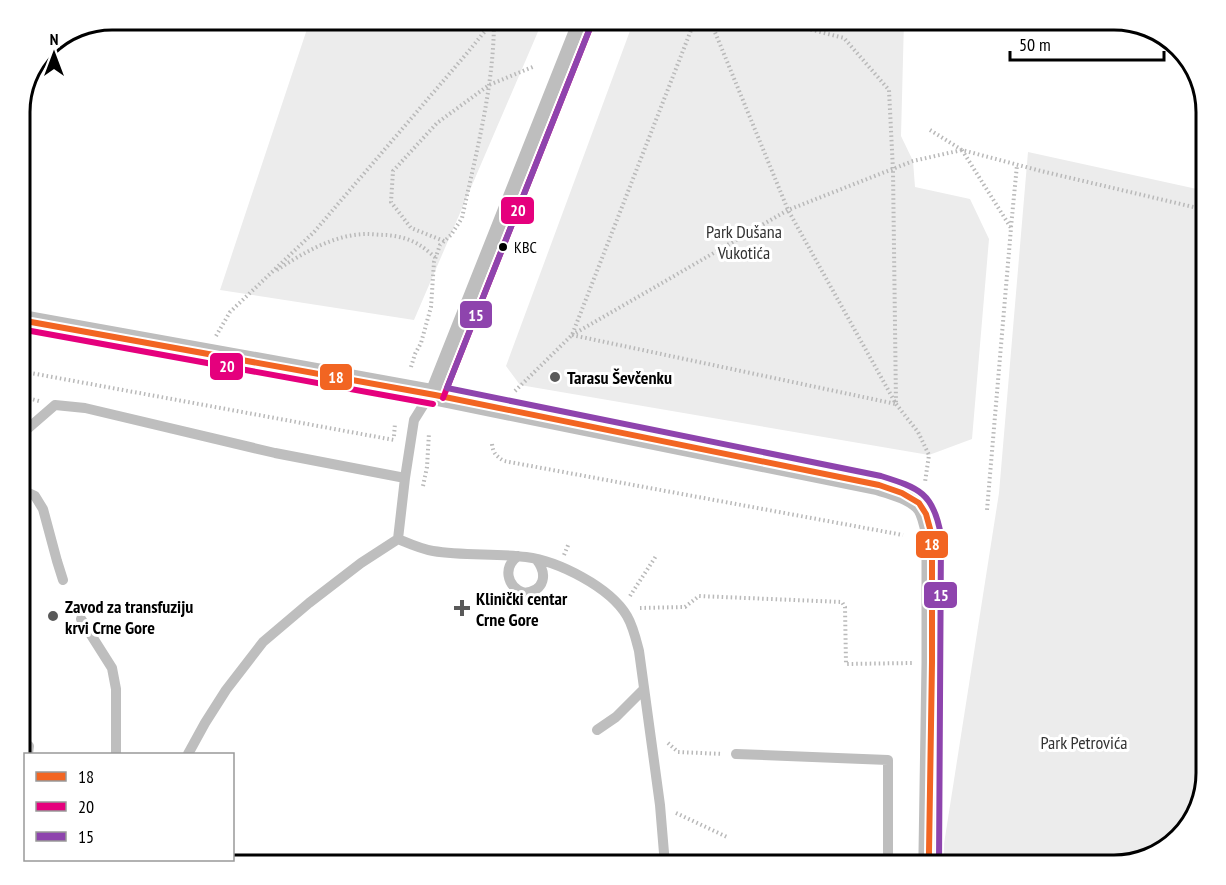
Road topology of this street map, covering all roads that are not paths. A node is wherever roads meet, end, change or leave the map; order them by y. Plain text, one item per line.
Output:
1 (580, 30) edge
2 (30, 322) edge
3 (435, 395) junction
4 (30, 427) edge
5 (405, 478) junction
6 (30, 494) edge
7 (398, 539) junction
8 (518, 556) junction
9 (536, 559) junction
10 (63, 580) dead end
11 (81, 619) dead end
12 (644, 689) junction
13 (597, 730) dead end
14 (116, 753) edge
15 (189, 753) edge
16 (736, 754) road end
17 (664, 855) edge
18 (888, 855) edge
19 (929, 855) edge

1 - 3 street
2 - 3 street
3 - 5 lane
3 - 19 street
4 - 5 lane
5 - 7 lane
6 - 10 lane
7 - 8 lane
7 - 15 lane
8 - 9 lane
8 - 9 lane
9 - 12 lane
11 - 14 lane
12 - 13 lane
12 - 17 lane
16 - 18 lane

